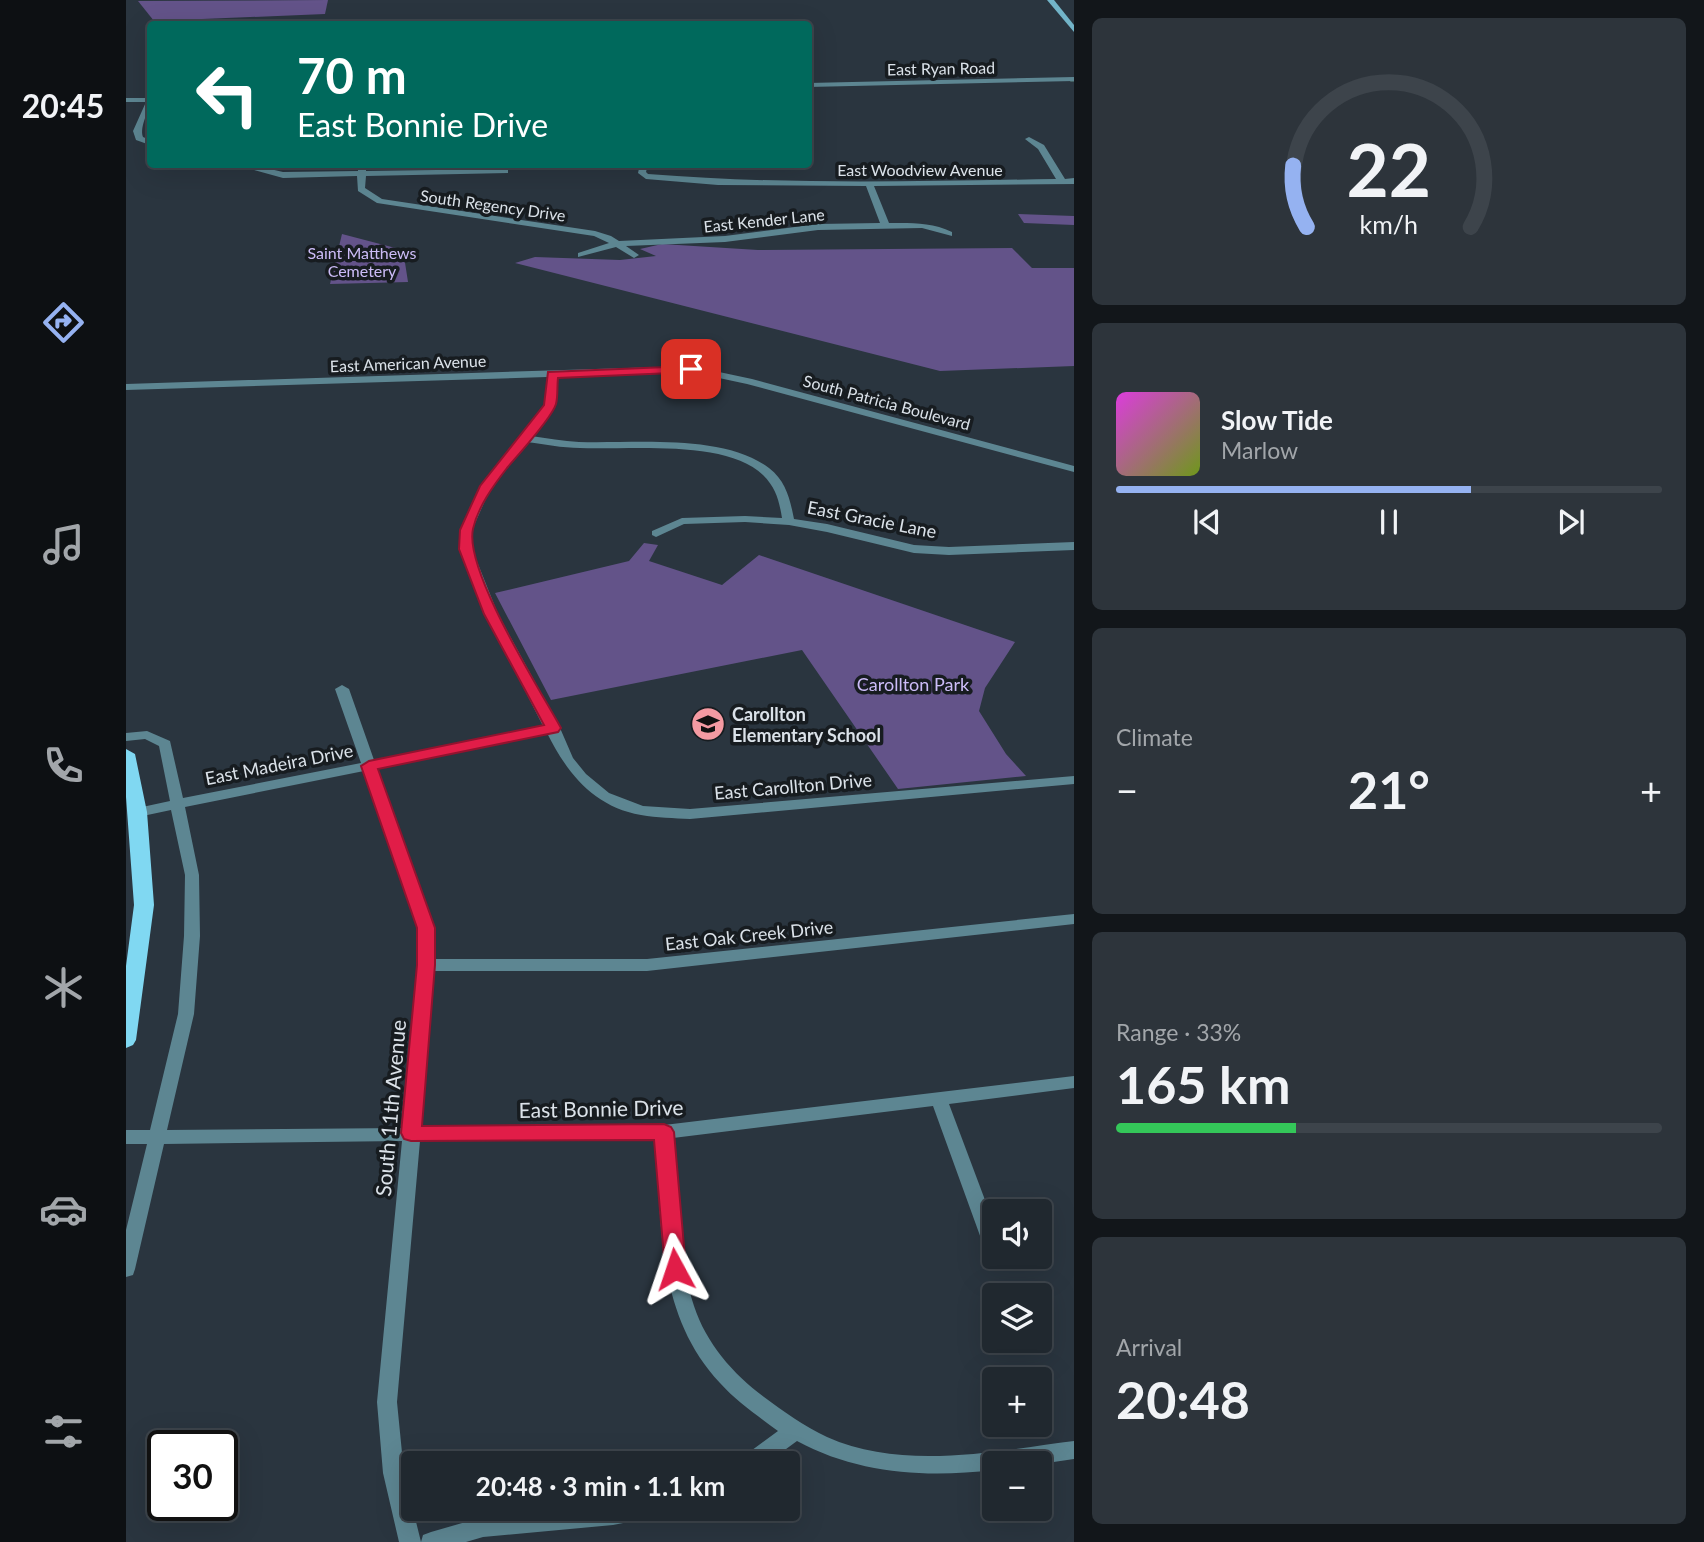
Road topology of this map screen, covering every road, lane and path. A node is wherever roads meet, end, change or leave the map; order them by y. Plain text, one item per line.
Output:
1 (1050, 0) edge
2 (1074, 30) edge
3 (1074, 79) edge
4 (812, 85) edge
5 (126, 100) edge
6 (147, 100) edge
7 (147, 104) edge
8 (1028, 139) dead end
9 (147, 142) edge
10 (255, 168) edge
11 (643, 168) edge
12 (362, 169) edge
13 (505, 171) dead end
14 (1062, 181) junction
15 (1074, 181) edge
16 (869, 183) junction
17 (886, 226) junction
18 (949, 234) dead end
19 (619, 244) junction
20 (581, 255) dead end
21 (635, 255) dead end
22 (691, 369) joint
23 (552, 374) junction
24 (126, 387) edge
25 (526, 439) junction
26 (1074, 469) edge
27 (789, 522) junction
28 (656, 533) dead end
29 (1074, 546) edge
30 (342, 689) dead end
31 (553, 728) junction
32 (126, 737) edge
33 (126, 754) edge
34 (369, 766) junction
35 (1074, 780) edge
36 (176, 804) junction
37 (138, 812) junction
38 (1074, 919) edge
39 (426, 965) junction
40 (126, 1040) edge
41 (1074, 1082) edge
42 (939, 1099) junction
43 (664, 1132) junction
44 (411, 1133) junction
45 (157, 1135) junction
46 (126, 1137) edge
47 (982, 1217) edge
48 (126, 1269) edge
49 (793, 1432) junction
50 (1074, 1450) edge
51 (767, 1451) edge
52 (554, 1521) edge
53 (410, 1542) edge
54 (431, 1542) edge

1 - 2 street
3 - 4 street, East Ryan Road
5 - 6 street
7 - 9 street
8 - 14 street
10 - 12 street
11 - 16 street, East Woodview Avenue
12 - 13 street
12 - 19 street, South Regency Drive
14 - 15 street, East Woodview Avenue
14 - 16 street, East Woodview Avenue
16 - 17 street
17 - 18 street, East Kender Lane
17 - 19 street, East Kender Lane
19 - 20 street, East Kender Lane
19 - 21 street, South Regency Drive
22 - 23 street, East American Avenue
22 - 26 street, South Patricia Boulevard
23 - 24 street, East American Avenue
23 - 25 street, East Carollton Drive
25 - 27 street
25 - 31 street, East Carollton Drive
27 - 28 street, East Gracie Lane
27 - 29 street, East Gracie Lane
30 - 34 street, South 11th Avenue
31 - 34 street, East Madeira Drive
31 - 35 street, East Carollton Drive
32 - 36 street
33 - 37 main road
34 - 36 street, East Madeira Drive
34 - 39 street, South 11th Avenue
36 - 37 street, East Madeira Drive
36 - 45 street
37 - 40 main road
38 - 39 street, East Oak Creek Drive
39 - 44 street, South 11th Avenue
41 - 42 street, East Bonnie Drive
42 - 43 street, East Bonnie Drive
42 - 47 street
43 - 44 street, East Bonnie Drive
43 - 49 street
44 - 45 street, East Bonnie Drive
44 - 53 street, South 11th Avenue
45 - 46 street, East Bonnie Drive
45 - 48 street
49 - 50 street
49 - 51 street
52 - 54 street

